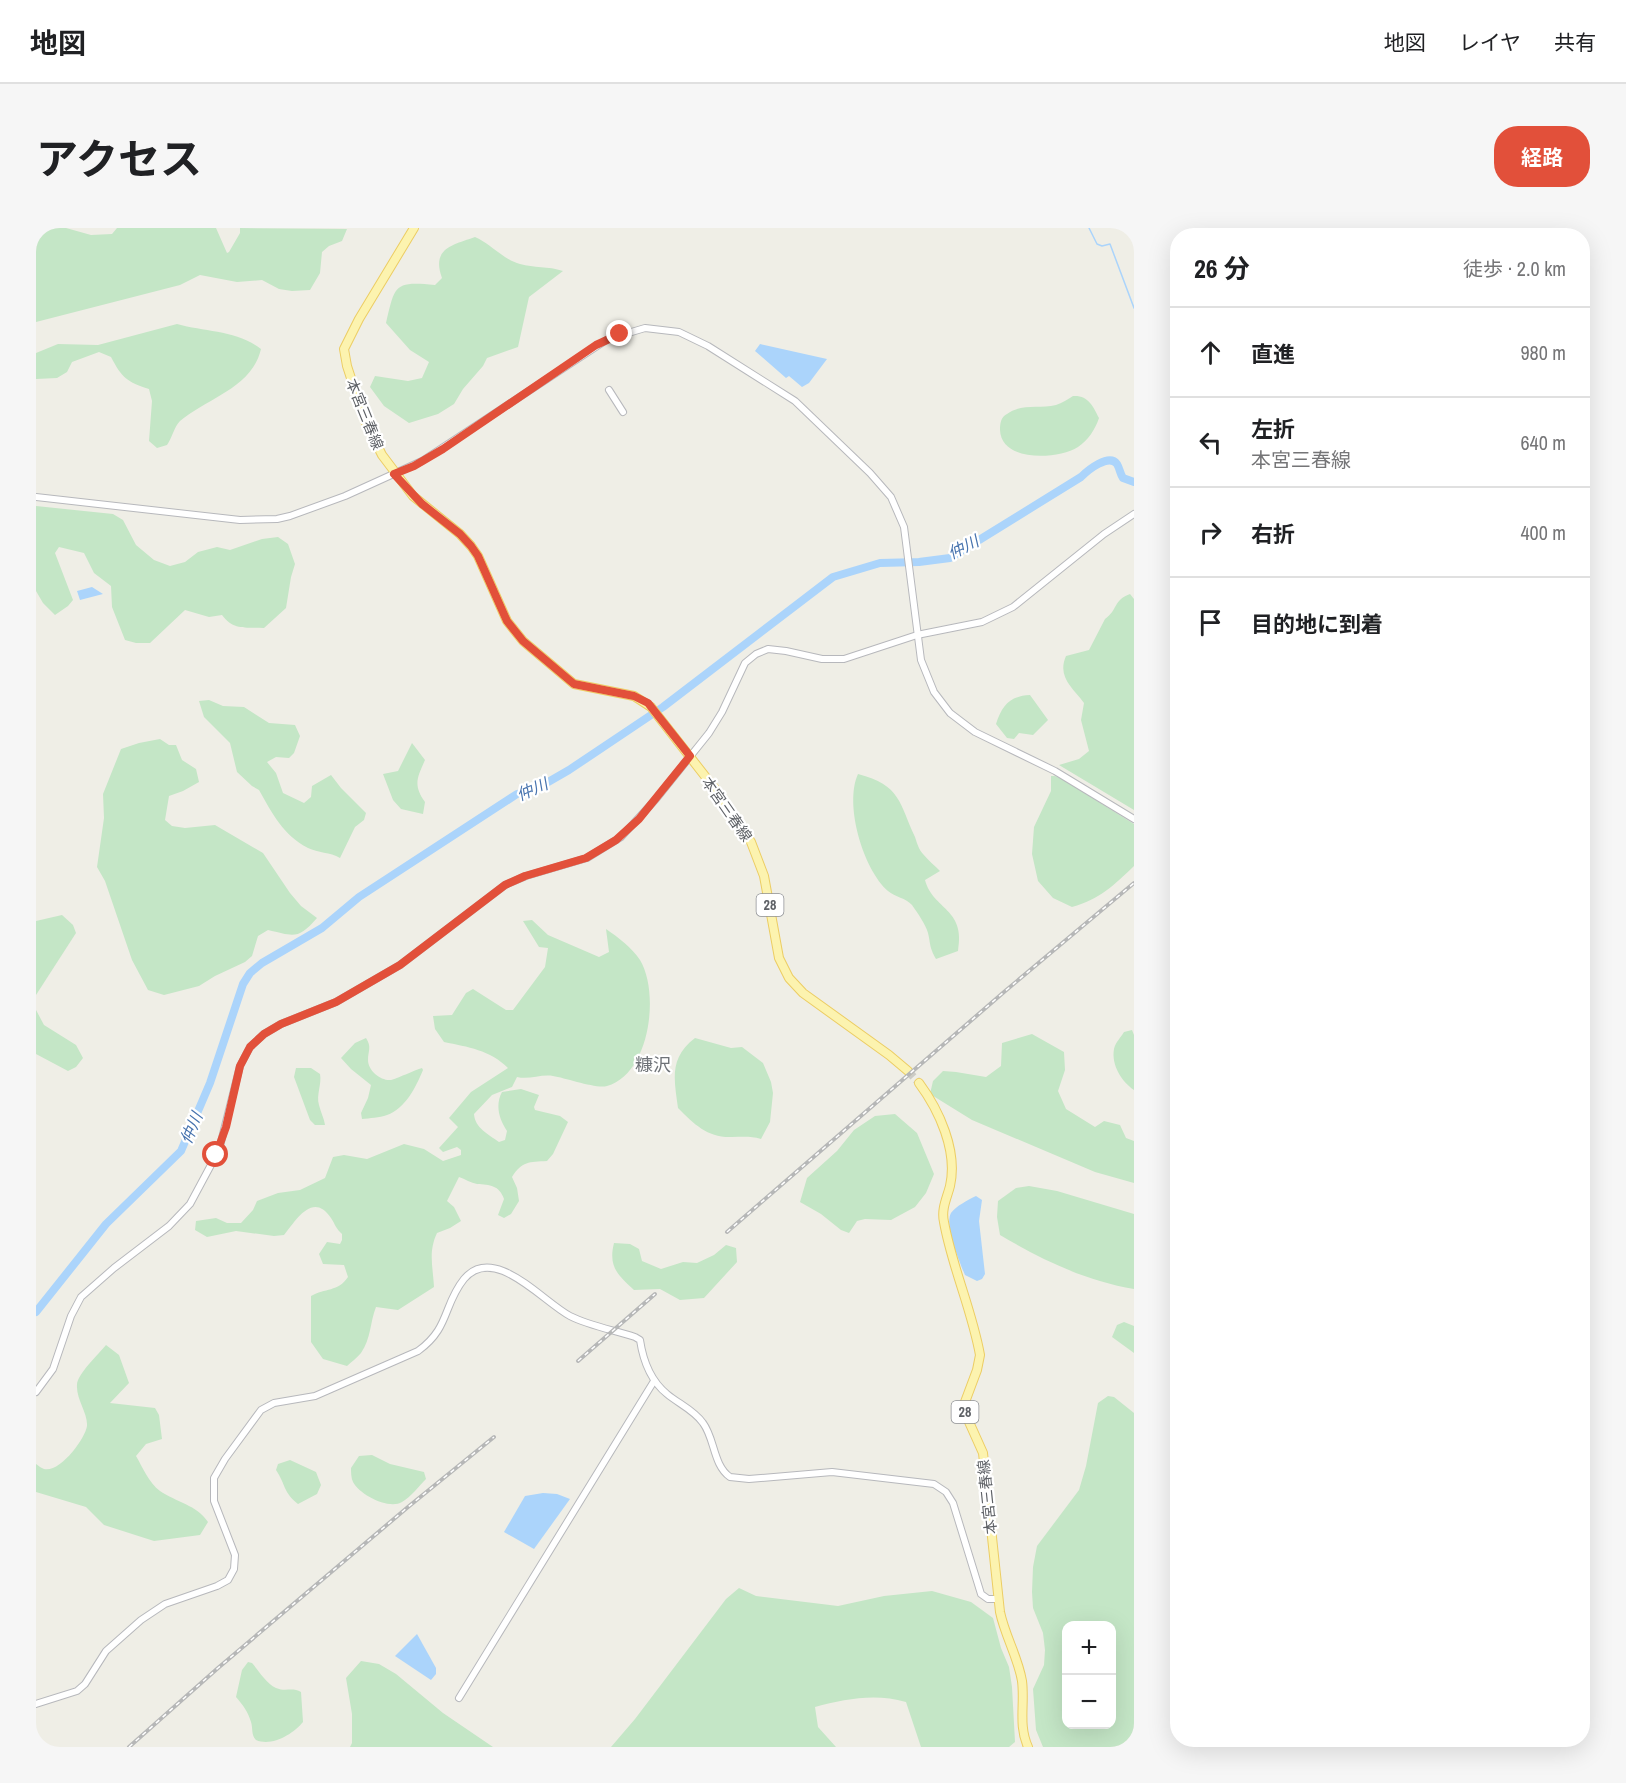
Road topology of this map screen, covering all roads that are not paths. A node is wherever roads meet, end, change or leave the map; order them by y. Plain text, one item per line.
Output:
1 (414, 228) edge
2 (609, 390) dead end
3 (623, 412) dead end
4 (394, 474) junction
5 (36, 497) edge
6 (1134, 514) edge
7 (917, 635) junction
8 (690, 756) junction
9 (1134, 819) edge
10 (908, 1071) tunnel mouth
11 (919, 1083) tunnel mouth
12 (654, 1381) junction
13 (36, 1392) edge
14 (999, 1599) junction
15 (459, 1698) dead end
16 (36, 1704) edge
17 (1028, 1747) edge

1 - 4 main road, 本宮三春線 / 28
2 - 3 street
4 - 5 street
4 - 7 street
4 - 8 main road, 本宮三春線 / 28
6 - 7 street
7 - 8 street
7 - 9 street
8 - 10 main road, 本宮三春線 / 28
8 - 13 street
11 - 14 main road, 本宮三春線 / 28
12 - 14 street
12 - 15 street
12 - 16 street
14 - 17 main road, 本宮三春線 / 28

